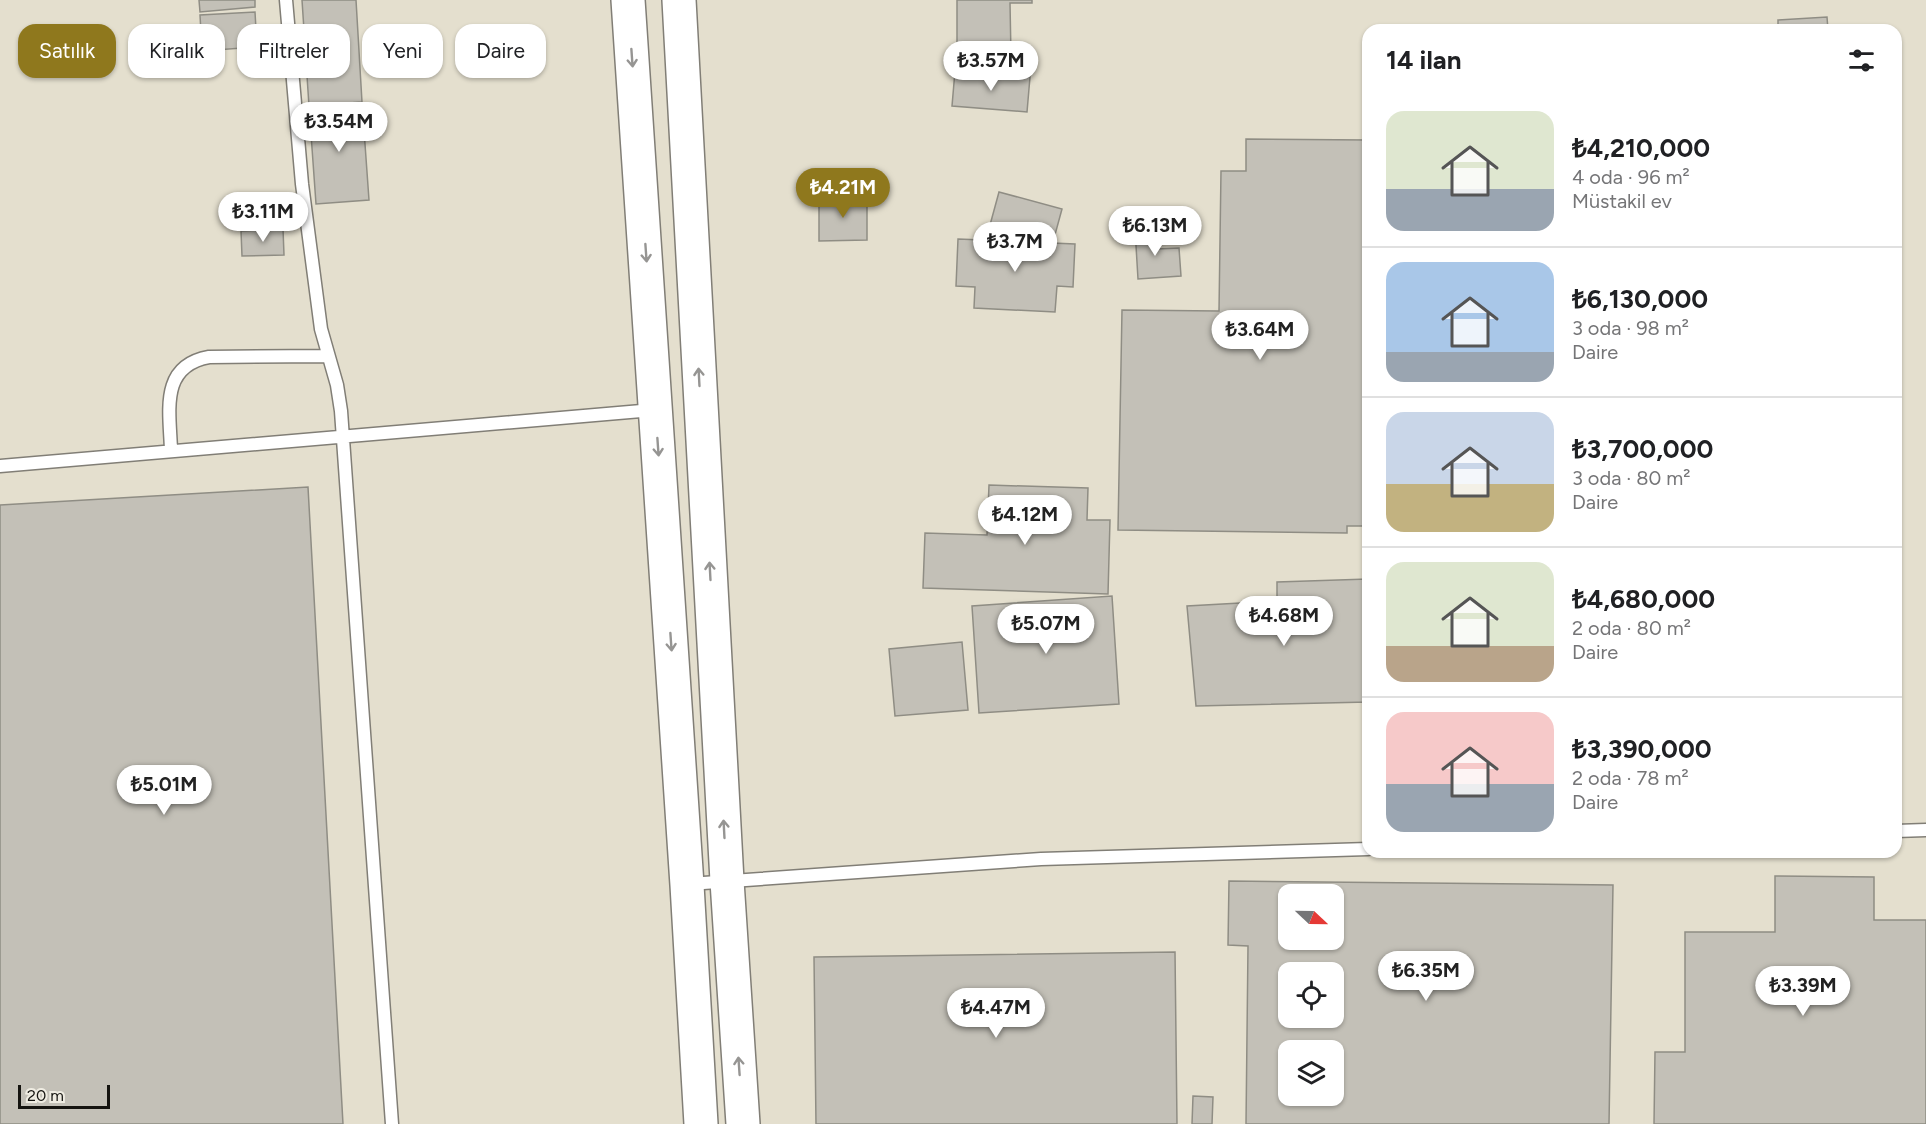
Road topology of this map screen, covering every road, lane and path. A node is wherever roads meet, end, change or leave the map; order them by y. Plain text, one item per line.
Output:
1 (286, 0) edge
2 (628, 0) edge
3 (679, 0) edge
4 (328, 356) junction
5 (656, 410) junction
6 (342, 437) junction
7 (171, 451) junction
8 (0, 466) edge
9 (1926, 830) edge
10 (1902, 831) edge
11 (1362, 849) edge
12 (727, 881) junction
13 (687, 885) junction
14 (392, 1124) edge
15 (701, 1124) edge
16 (743, 1124) edge

1 - 4 lane
2 -> 5 street
12 -> 3 street
4 - 6 lane
4 - 7 lane
5 - 6 lane
5 -> 13 street
6 - 7 lane
6 - 14 lane
7 - 8 lane
9 - 10 lane
11 - 12 lane
12 - 13 lane
16 -> 12 street
13 - 15 street

